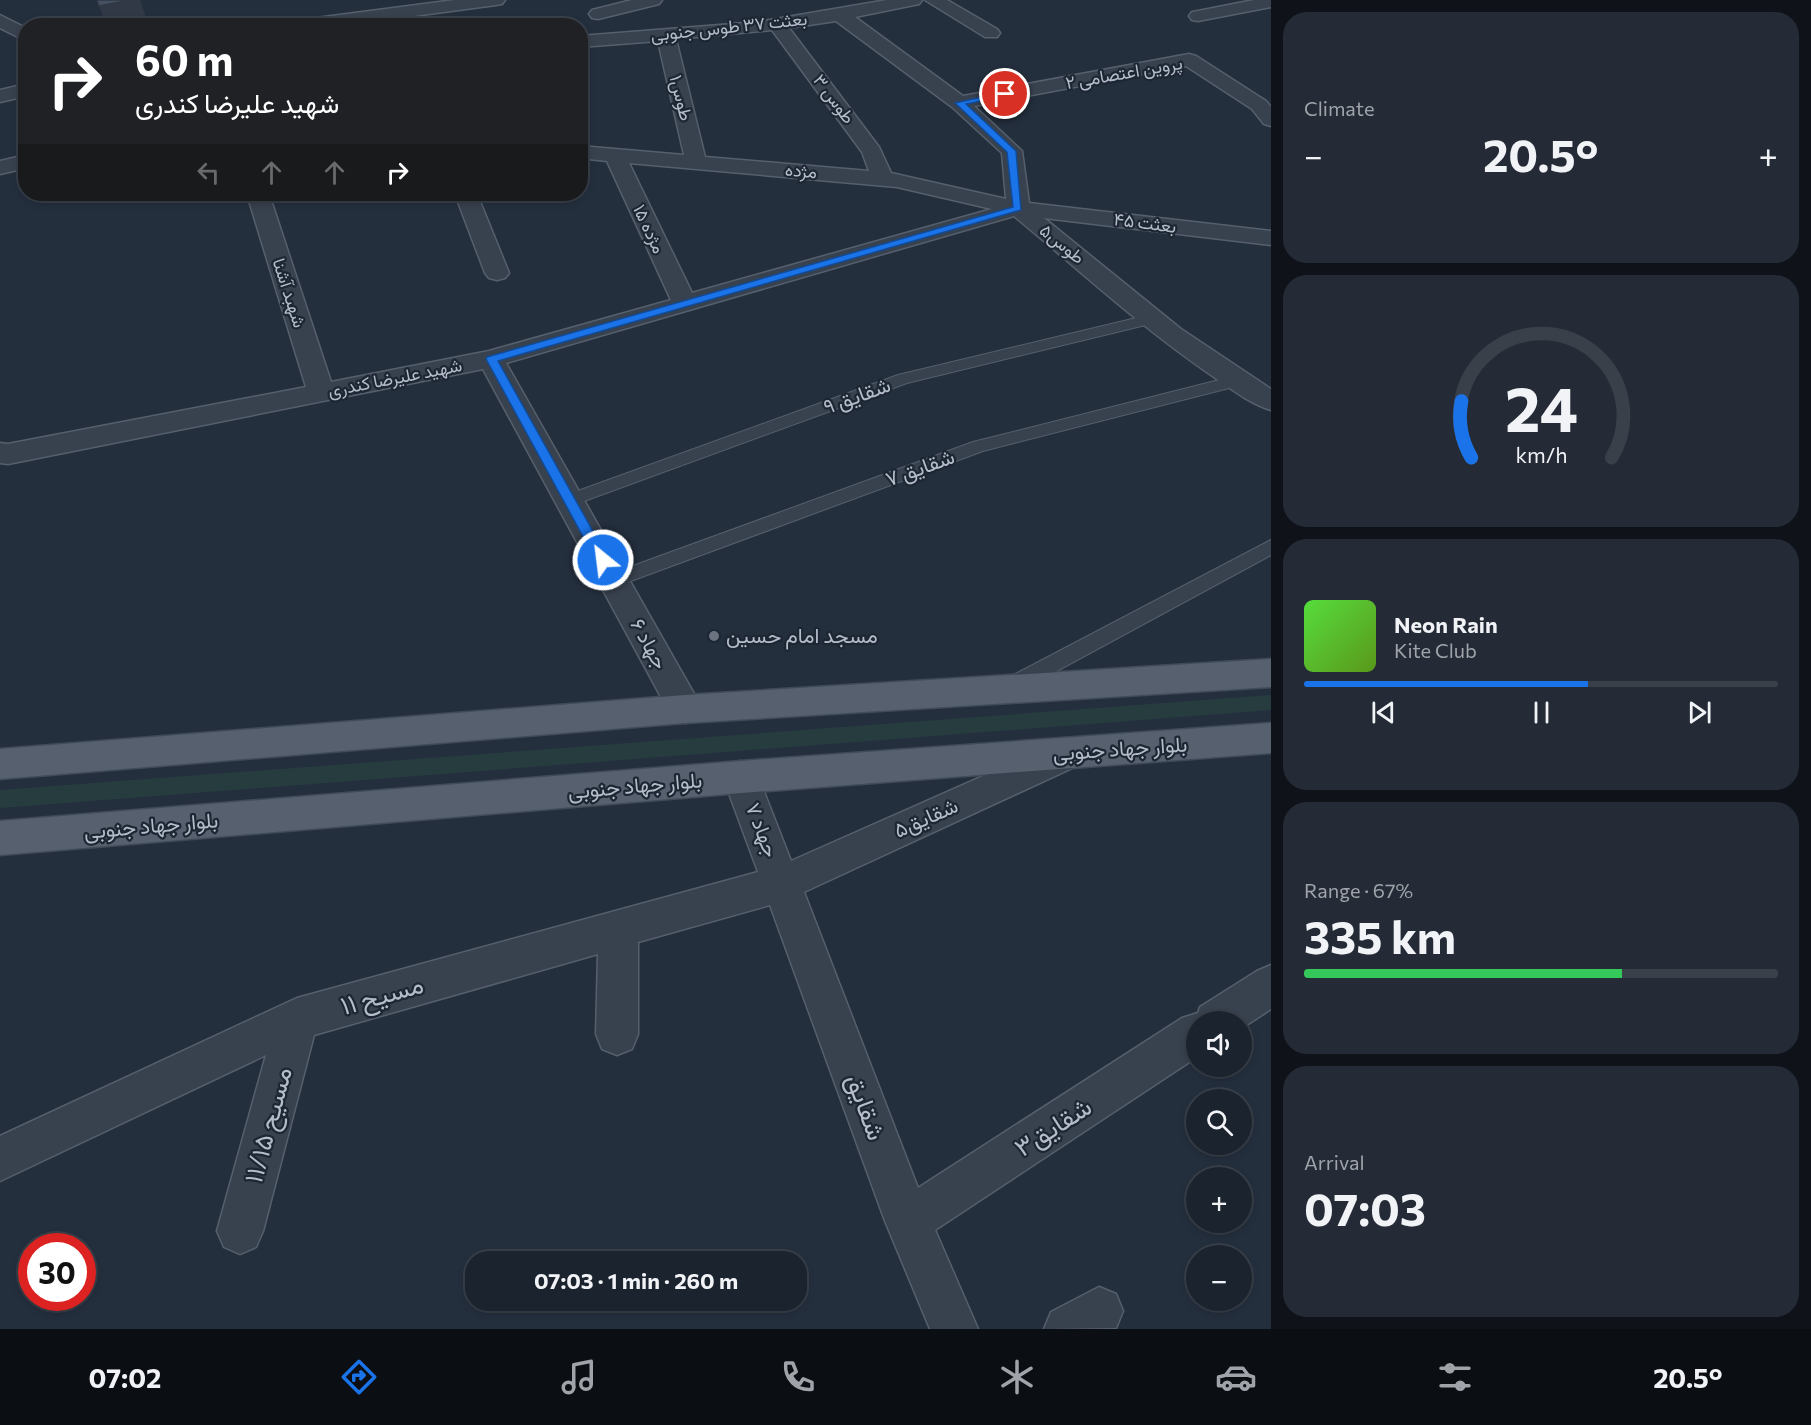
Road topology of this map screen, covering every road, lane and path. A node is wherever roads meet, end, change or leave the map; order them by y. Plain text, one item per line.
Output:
1 (496, 0) edge
2 (585, 0) edge
3 (653, 0) edge
4 (913, 0) edge
5 (934, 0) edge
6 (1271, 2) edge
7 (848, 7) edge
8 (598, 14) junction
9 (1198, 16) dead end
10 (355, 18) edge
11 (0, 20) edge
12 (777, 24) junction
13 (18, 31) edge
14 (992, 33) dead end
15 (666, 34) junction
16 (18, 38) edge
17 (621, 38) junction
18 (588, 41) edge
19 (0, 43) edge
20 (18, 92) edge
21 (0, 96) edge
22 (959, 103) junction
23 (1270, 117) edge
24 (588, 152) edge
25 (614, 154) junction
26 (696, 162) junction
27 (18, 163) edge
28 (0, 168) edge
29 (883, 179) junction
30 (260, 201) edge
31 (469, 201) edge
32 (1018, 208) junction
33 (1271, 238) edge
34 (497, 273) dead end
35 (685, 303) junction
36 (1153, 318) junction
37 (491, 359) junction
38 (1235, 381) junction
39 (321, 393) junction
40 (1271, 401) edge
41 (4, 453) edge
42 (570, 500) junction
43 (1271, 548) edge
44 (614, 580) junction
45 (1271, 673) edge
46 (1005, 689) junction
47 (685, 709) junction
48 (1271, 738) edge
49 (1069, 753) junction
50 (0, 764) edge
51 (741, 777) junction
52 (0, 838) edge
53 (783, 883) junction
54 (618, 929) junction
55 (1271, 985) edge
56 (1232, 1011) edge
57 (297, 1019) junction
58 (617, 1034) dead end
59 (1186, 1040) edge
60 (0, 1159) edge
61 (908, 1221) junction
62 (240, 1231) dead end
63 (954, 1329) edge

1 - 10 street
2 - 8 street
3 - 8 street
4 - 7 street, بعثت ۳۷ طوس جنوبی
5 - 14 street
6 - 9 street
7 - 12 street, بعثت ۳۷ طوس جنوبی
7 - 22 street, طوس۵
8 - 17 street
11 - 13 street
12 - 15 street, بعثت ۳۷ طوس جنوبی
12 - 29 street, طوس ۳
15 - 17 street, بعثت ۳۷ طوس جنوبی
15 - 26 street, طوس۱
16 - 19 street
17 - 18 street, بعثت ۳۷ طوس جنوبی
20 - 21 street
22 - 23 street, پروین اعتصامی ۲
22 - 32 street, طوس۵
24 - 25 street, مژده
25 - 26 street, مژده
25 - 35 street, مژده ۱۵
26 - 29 street, مژده
27 - 28 street
29 - 32 street, مژده
30 - 39 street, شهبد آشنا
31 - 34 street
32 - 33 street, بعثت ۴۵
32 - 35 street, شهید علیرضا کندری
32 - 36 street, طوس۵
35 - 37 street, شهید علیرضا کندری
36 - 38 street, طوس۵
36 - 42 lane, شقایق ۹
37 - 39 street, شهید علیرضا کندری
37 - 42 street, جهاد ۶
38 - 40 street, طوس۵
38 - 44 lane, شقایق ۷
39 - 41 street, شهید علیرضا کندری
42 - 44 street, جهاد ۶
43 - 46 lane
44 - 47 street, جهاد ۶
45 - 46 main road
46 - 47 main road
47 - 50 main road
48 - 49 main road, بلوار جهاد جنوبی
49 - 51 main road, بلوار جهاد جنوبی
49 - 53 street, شقایق۵
51 - 52 main road, بلوار جهاد جنوبی
51 - 53 street, جهاد ۷
53 - 54 street, مسیح ۱۱
53 - 61 street, شقایق
54 - 57 street, مسیح ۱۱
54 - 58 street
55 - 56 street
57 - 60 street, مسیح ۱۱
57 - 62 street, مسیح ۱۱/۱۵
59 - 61 street, شقایق۳
61 - 63 street, شقایق

